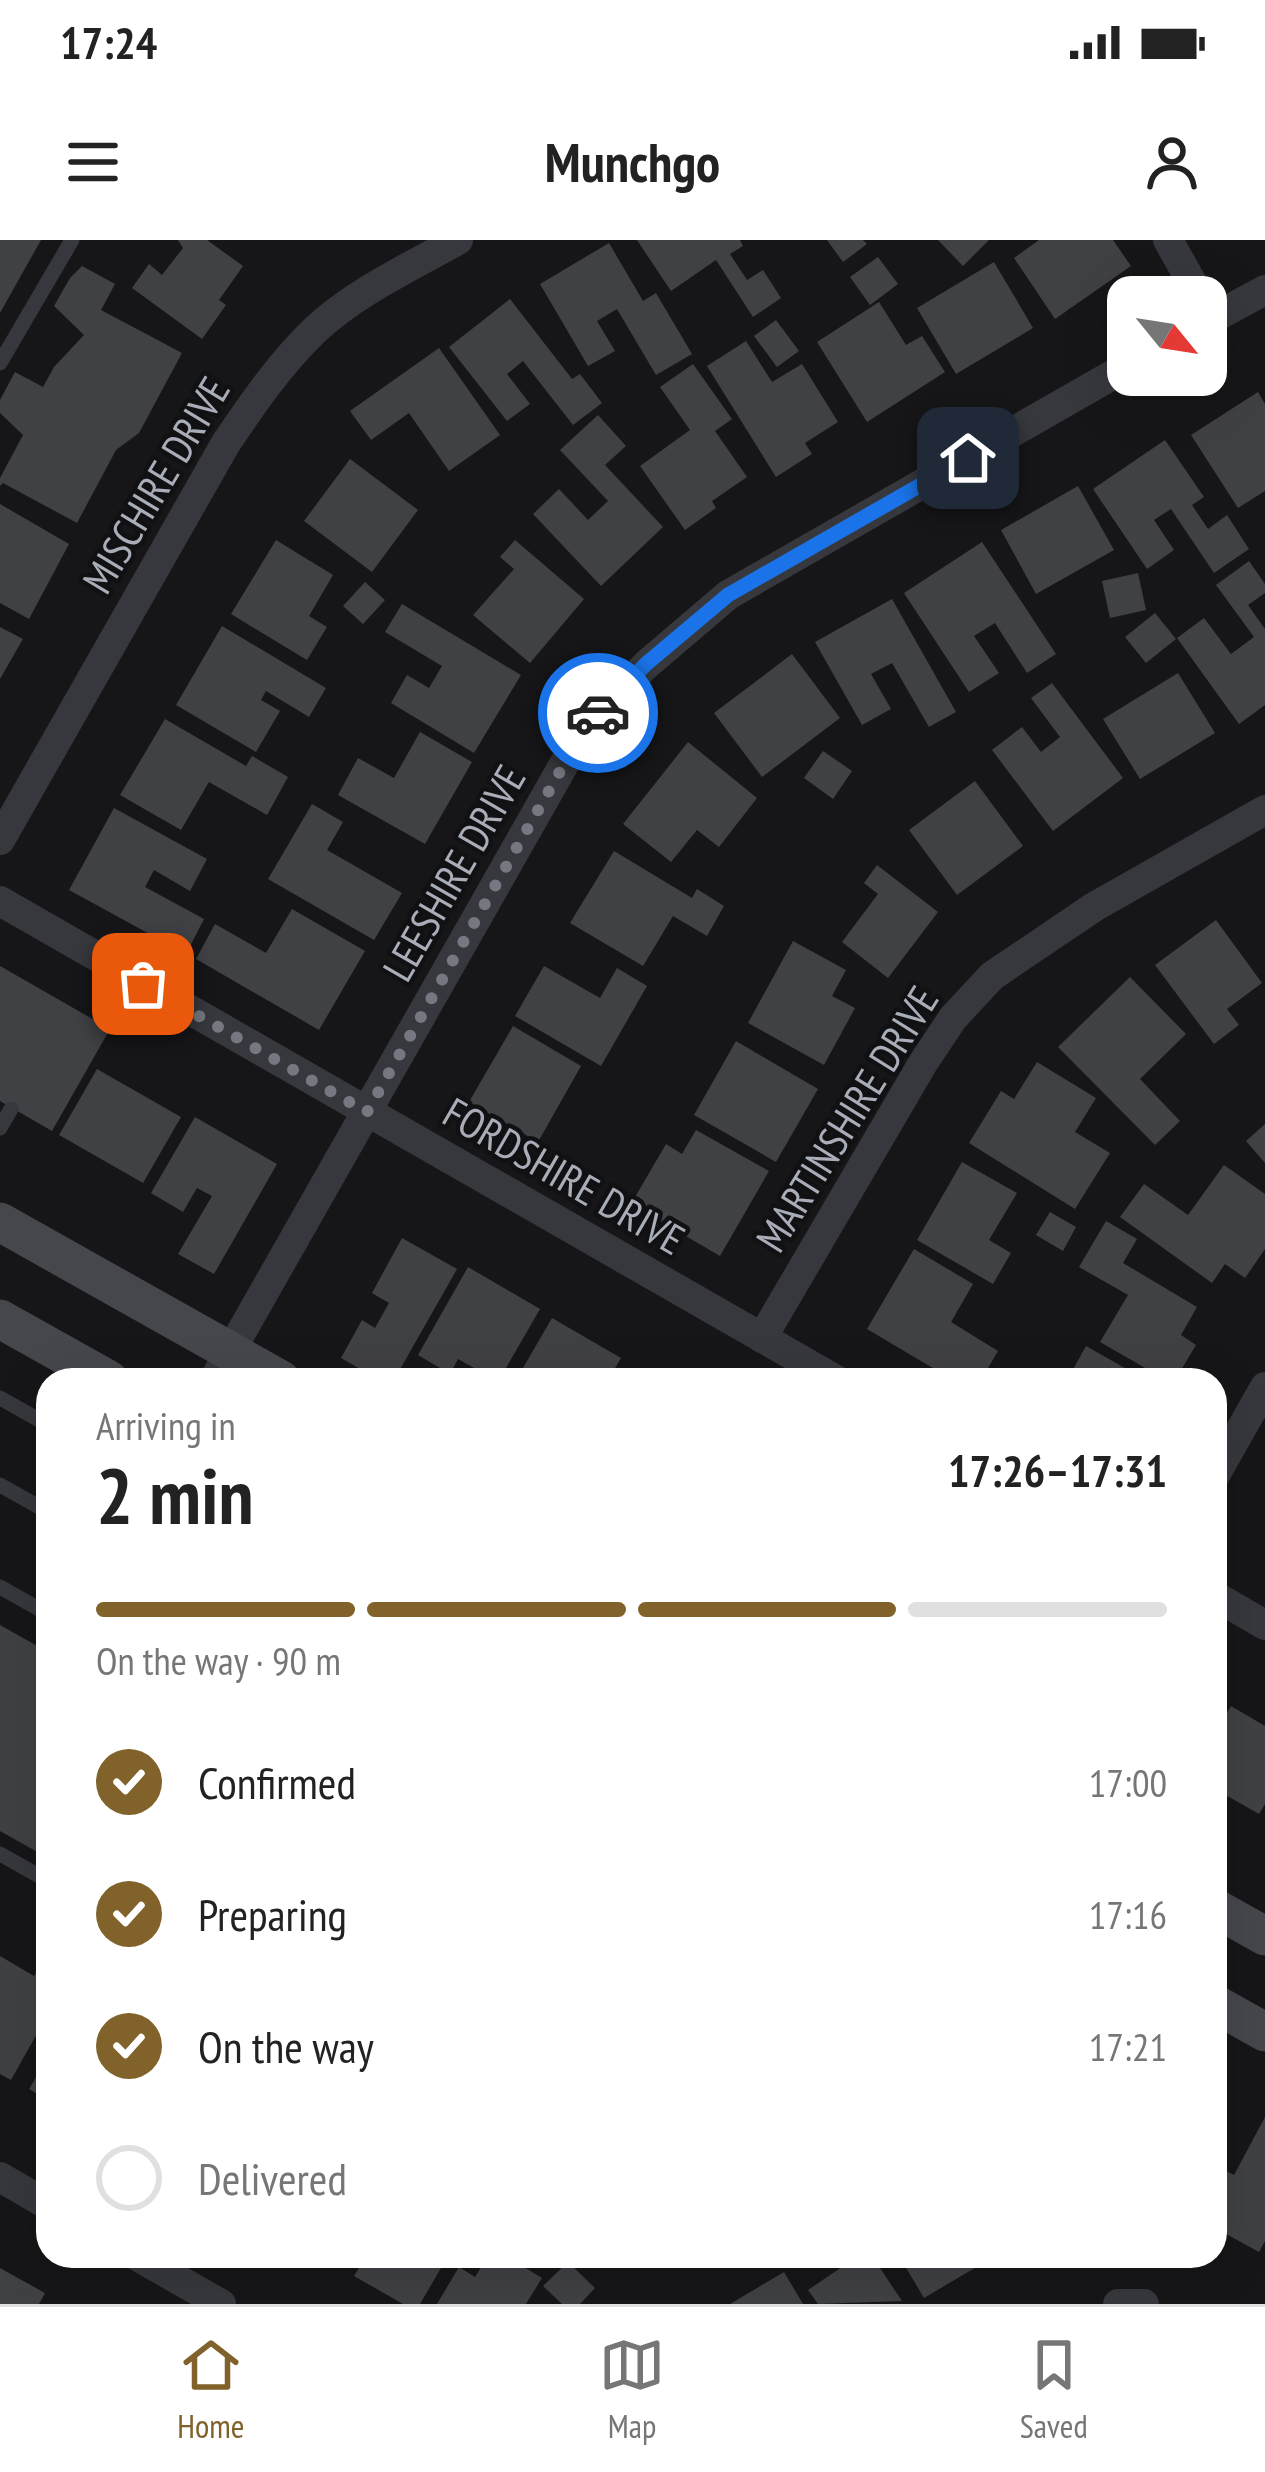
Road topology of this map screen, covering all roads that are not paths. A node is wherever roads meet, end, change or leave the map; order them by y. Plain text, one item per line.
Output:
1 (71, 240) edge
2 (458, 240) edge
3 (1168, 240) edge
4 (1187, 276) edge
5 (1265, 290) edge
6 (1227, 304) edge
7 (0, 363) edge
8 (1107, 378) edge
9 (1265, 810) edge
10 (0, 840) edge
11 (0, 901) edge
12 (11, 1109) dead end
13 (367, 1112) junction
14 (0, 1128) edge
15 (0, 1222) edge
16 (0, 1319) edge
17 (762, 1338) junction
18 (222, 1366) edge
19 (88, 1368) edge
20 (815, 1368) edge
21 (1265, 1388) edge
22 (0, 1398) edge
23 (36, 1418) edge
24 (1227, 1454) edge
25 (0, 1485) edge
26 (36, 1506) edge
27 (0, 1587) edge
28 (1227, 1604) edge
29 (36, 1607) edge
30 (1265, 1625) edge
31 (0, 1854) edge
32 (36, 1874) edge
33 (1227, 1915) edge
34 (1265, 1936) edge
35 (1227, 2011) edge
36 (1265, 2032) edge
37 (0, 2177) edge
38 (36, 2198) edge
39 (158, 2268) edge
40 (221, 2304) edge
41 (1118, 2304) edge
42 (1144, 2304) edge

1 - 7 lane
2 - 10 street, MISCHIRE DRIVE
3 - 4 street
5 - 6 street
8 - 13 street, LEESHIRE DRIVE
9 - 17 street, MARTINSHIRE DRIVE
11 - 13 street, FORDSHIRE DRIVE
12 - 14 lane
13 - 17 street, FORDSHIRE DRIVE
13 - 18 street, LEESHIRE DRIVE
15 - 18 main road
16 - 19 main road
17 - 20 street, FORDSHIRE DRIVE
21 - 24 street
22 - 23 lane
25 - 26 lane
27 - 29 lane
28 - 30 street
31 - 32 lane
33 - 34 main road
35 - 36 main road
37 - 38 street
39 - 40 street
41 - 42 street

